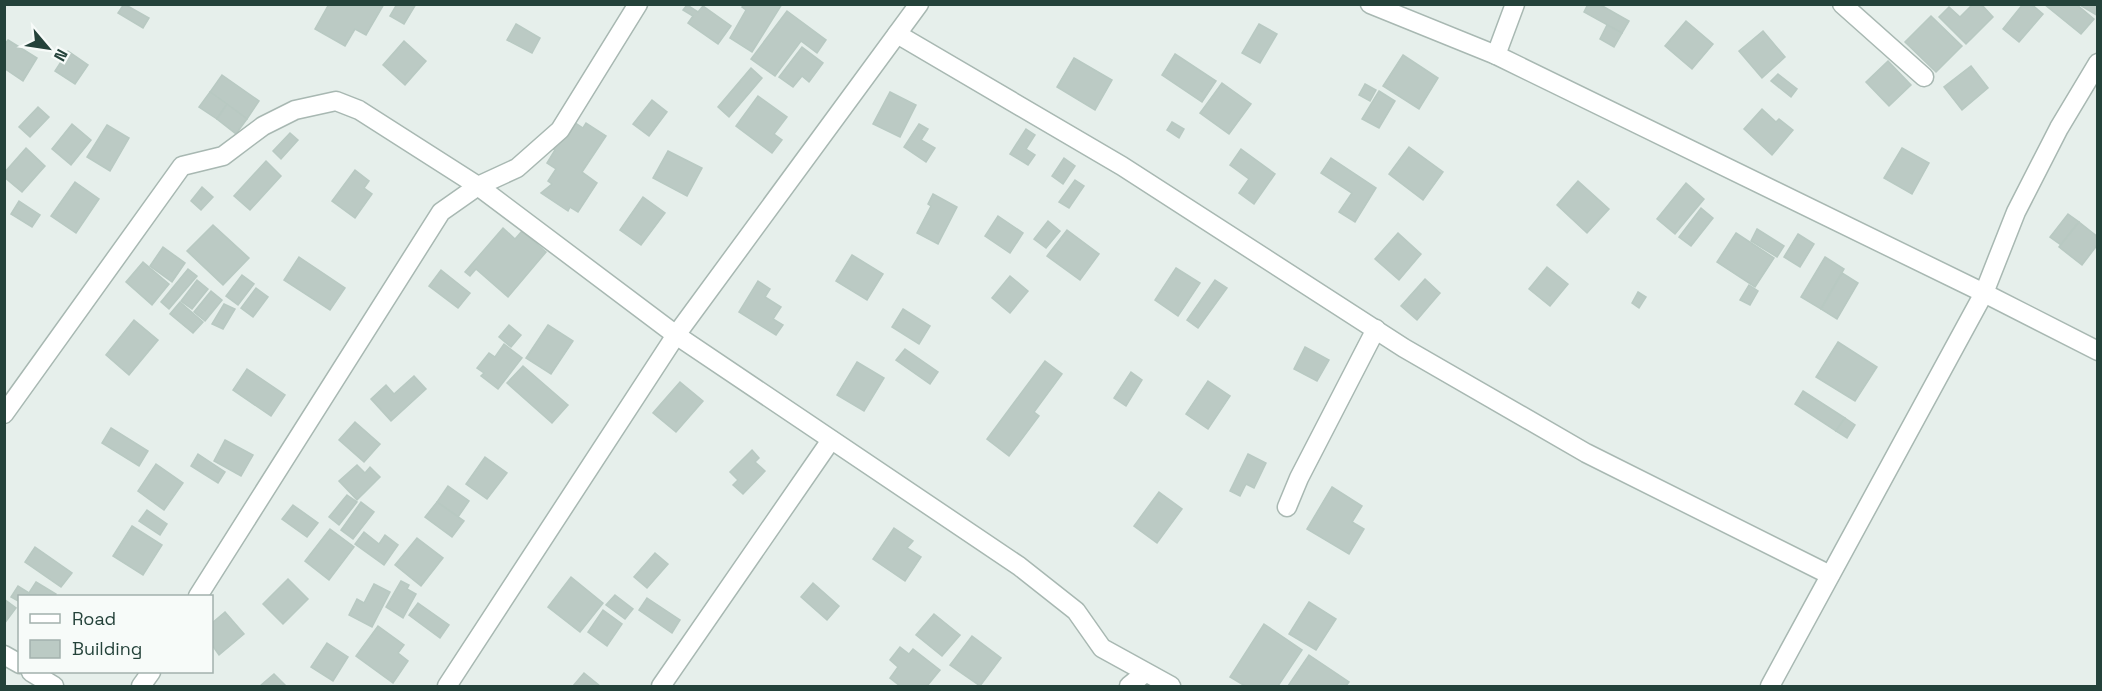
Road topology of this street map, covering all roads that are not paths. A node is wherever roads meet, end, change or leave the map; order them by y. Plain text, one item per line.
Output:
1 (638, 4) edge
2 (919, 4) edge
3 (1370, 4) edge
4 (1515, 4) edge
5 (1842, 4) edge
6 (897, 34) junction
7 (1496, 55) junction
8 (2097, 63) edge
9 (1924, 77) dead end
10 (478, 186) junction
11 (1984, 293) junction
12 (1376, 329) junction
13 (676, 335) junction
14 (2097, 351) edge
15 (4, 414) edge
16 (831, 440) junction
17 (1287, 507) dead end
18 (1830, 575) junction
19 (199, 595) edge
20 (4, 655) edge
21 (18, 663) edge
22 (33, 673) edge
23 (150, 673) edge
24 (1145, 673) junction
25 (54, 687) edge
26 (141, 687) edge
27 (447, 687) edge
28 (661, 687) edge
29 (1129, 687) edge
30 (1171, 687) edge
31 (1770, 687) edge

1 - 10 street
2 - 6 street
3 - 7 street
4 - 7 street
5 - 9 street
6 - 12 street
6 - 13 street
7 - 11 street
8 - 11 street
10 - 13 street
10 - 15 street
10 - 19 street
11 - 14 street
11 - 18 street
12 - 17 street
12 - 18 street
13 - 16 street
13 - 27 street
16 - 24 street
16 - 28 street
18 - 31 street
20 - 21 street
22 - 25 street
23 - 26 street
24 - 29 street
24 - 30 street

